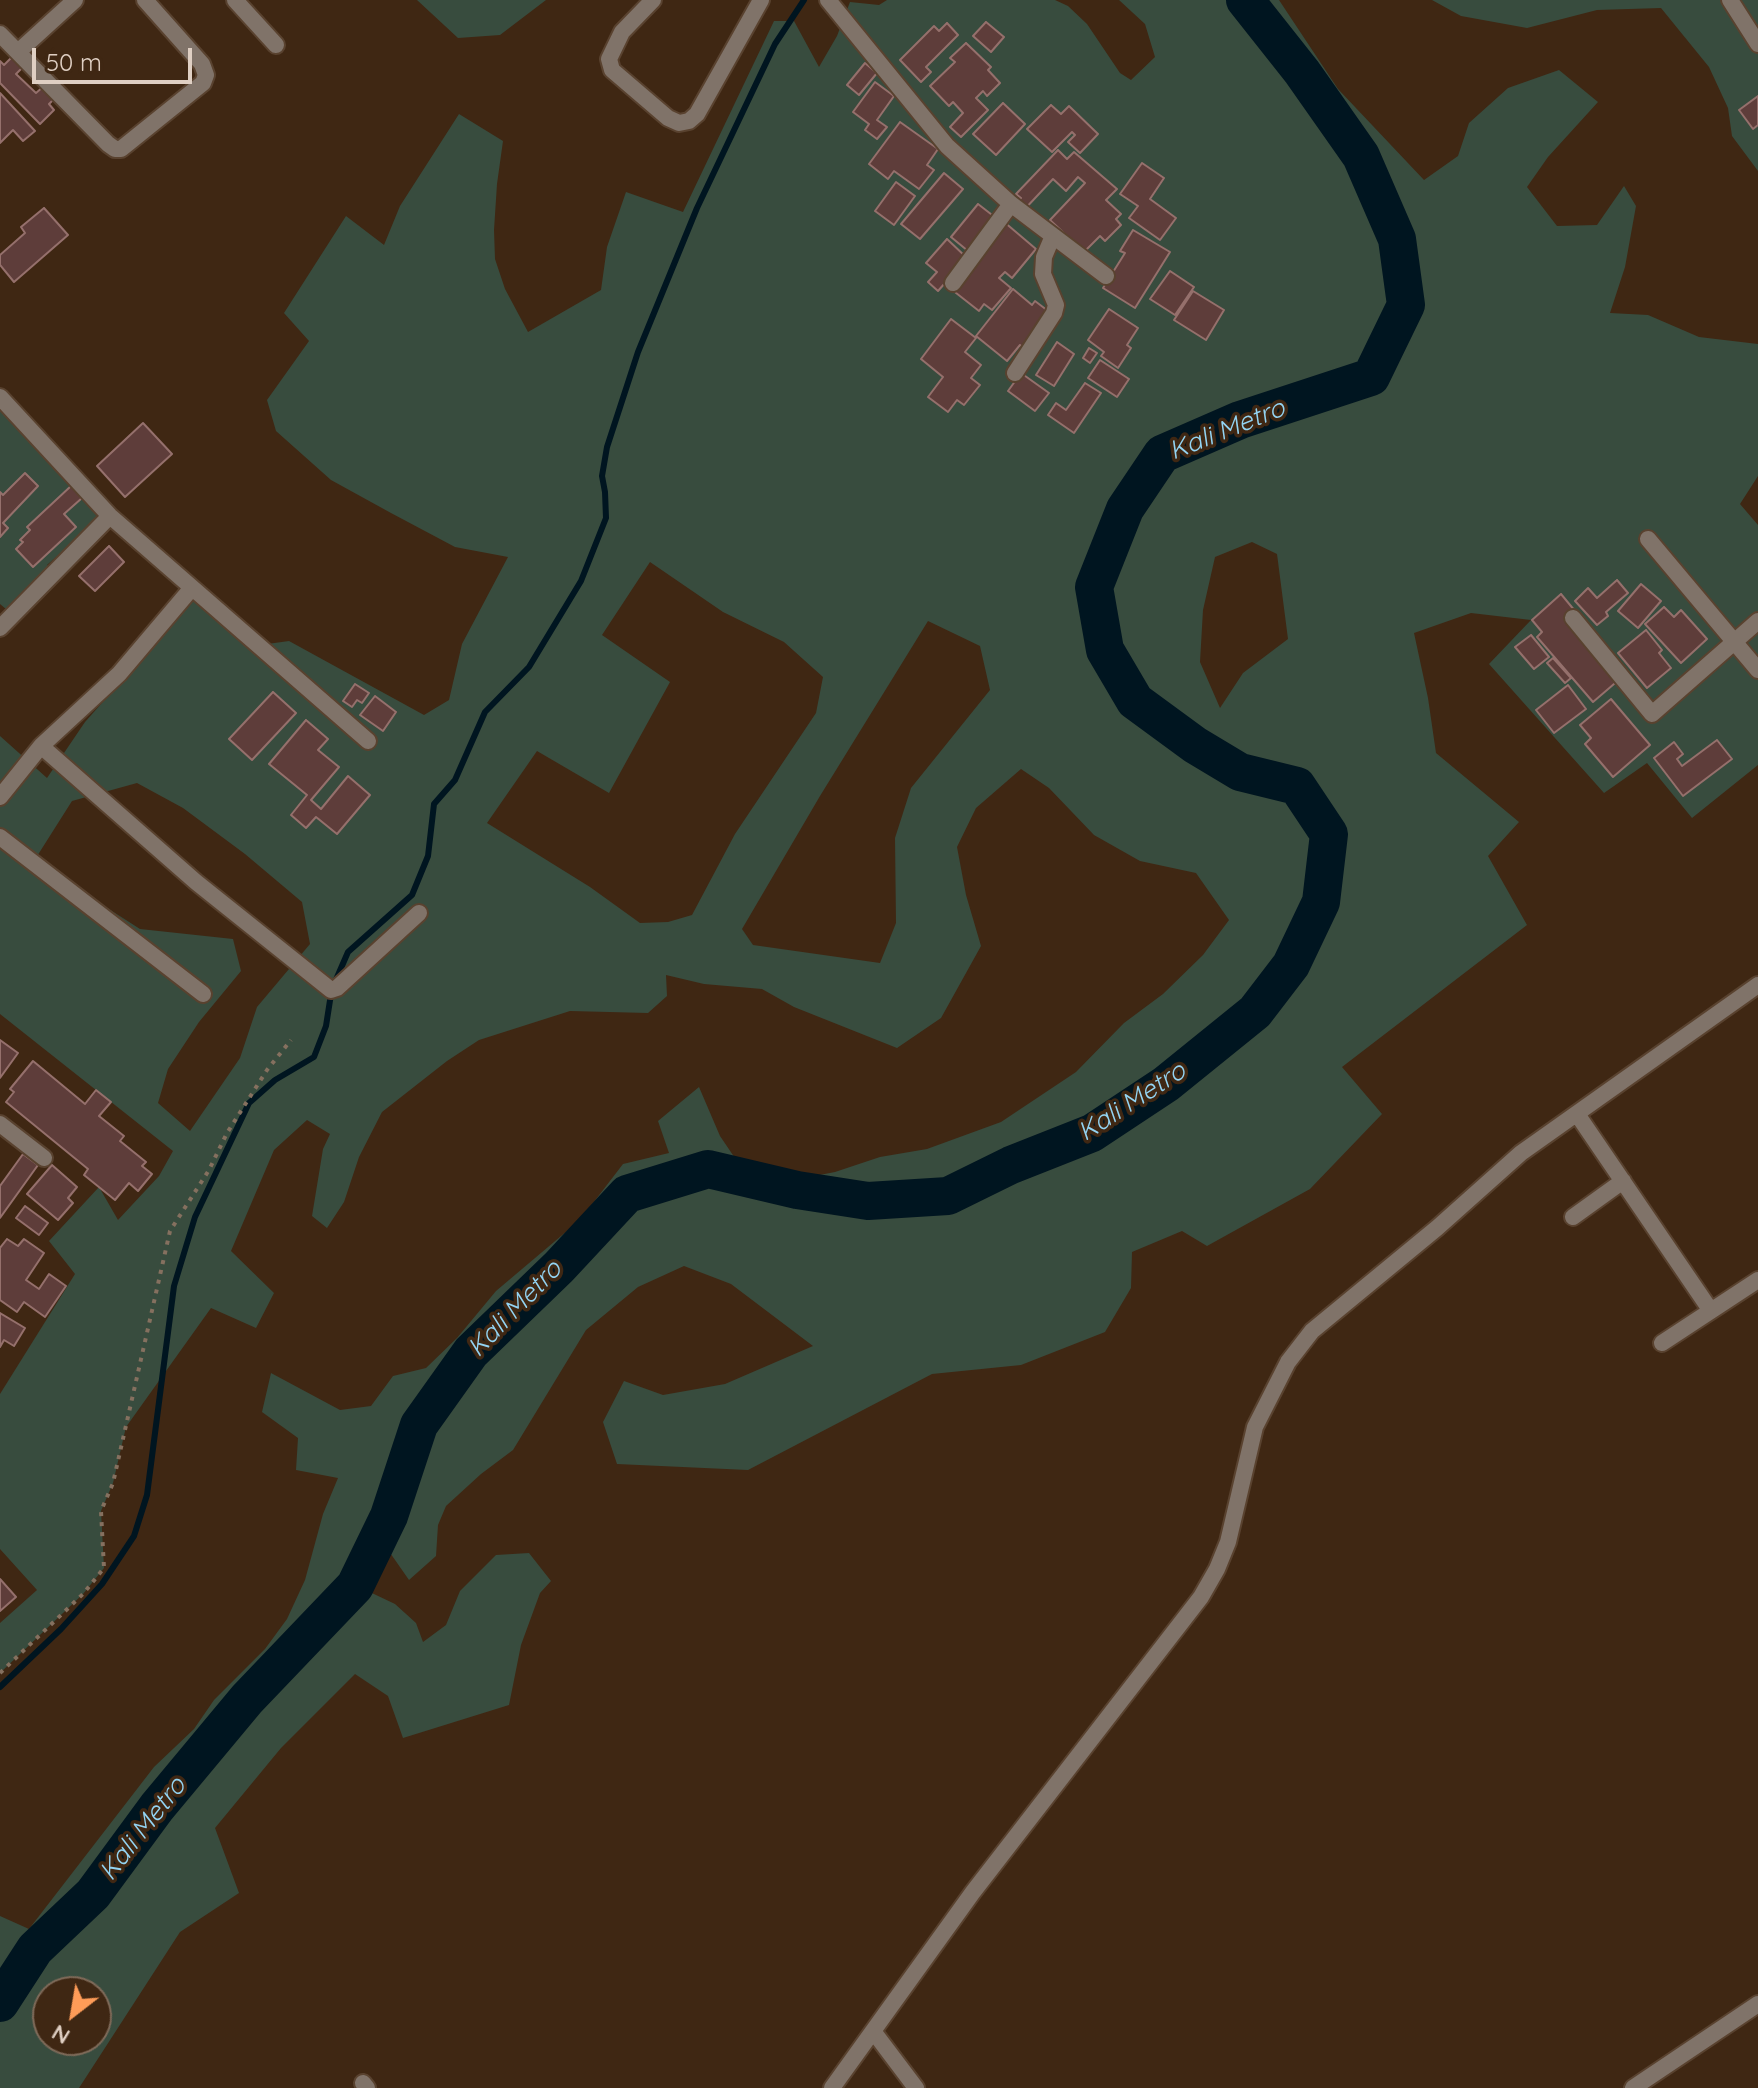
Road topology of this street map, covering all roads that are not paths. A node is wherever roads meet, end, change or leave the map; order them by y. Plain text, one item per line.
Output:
1 (75, 0) edge
2 (145, 0) edge
3 (235, 0) edge
4 (653, 0) edge
5 (761, 0) edge
6 (828, 0) edge
7 (1730, 0) edge
8 (0, 34) edge
9 (1758, 44) edge
10 (276, 45) dead end
11 (18, 52) junction
12 (1011, 204) junction
13 (1052, 238) junction
14 (1106, 276) dead end
15 (953, 283) dead end
16 (1015, 373) dead end
17 (0, 397) edge
18 (110, 516) junction
19 (1648, 539) dead end
20 (191, 589) junction
21 (1573, 618) dead end
22 (1758, 621) edge
23 (0, 628) edge
24 (1734, 642) junction
25 (1758, 670) edge
26 (368, 741) dead end
27 (41, 746) junction
28 (0, 797) edge
29 (0, 837) edge
30 (419, 913) dead end
31 (1758, 985) edge
32 (203, 994) dead end
33 (1577, 1114) junction
34 (0, 1124) edge
35 (44, 1158) dead end
36 (1623, 1181) junction
37 (1573, 1217) dead end
38 (1758, 1280) edge
39 (1711, 1311) junction
40 (1662, 1343) dead end
41 (1758, 2004) edge
42 (873, 2031) junction
43 (832, 2088) edge
44 (916, 2088) edge
45 (1633, 2088) edge

1 - 11 street
2 - 11 street
3 - 10 street
4 - 5 street
6 - 12 street
7 - 9 street
8 - 11 street
12 - 13 street
12 - 15 street
13 - 14 street
13 - 16 street
17 - 18 street
18 - 20 street
18 - 23 street
19 - 24 street
20 - 26 street
20 - 27 street
21 - 24 street
22 - 24 street
24 - 25 street
27 - 28 street
27 - 30 street
29 - 32 street
31 - 33 street
33 - 36 street
33 - 42 street
34 - 35 street
36 - 37 street
36 - 39 street
38 - 39 street
39 - 40 street
41 - 45 street
42 - 43 street
42 - 44 street

